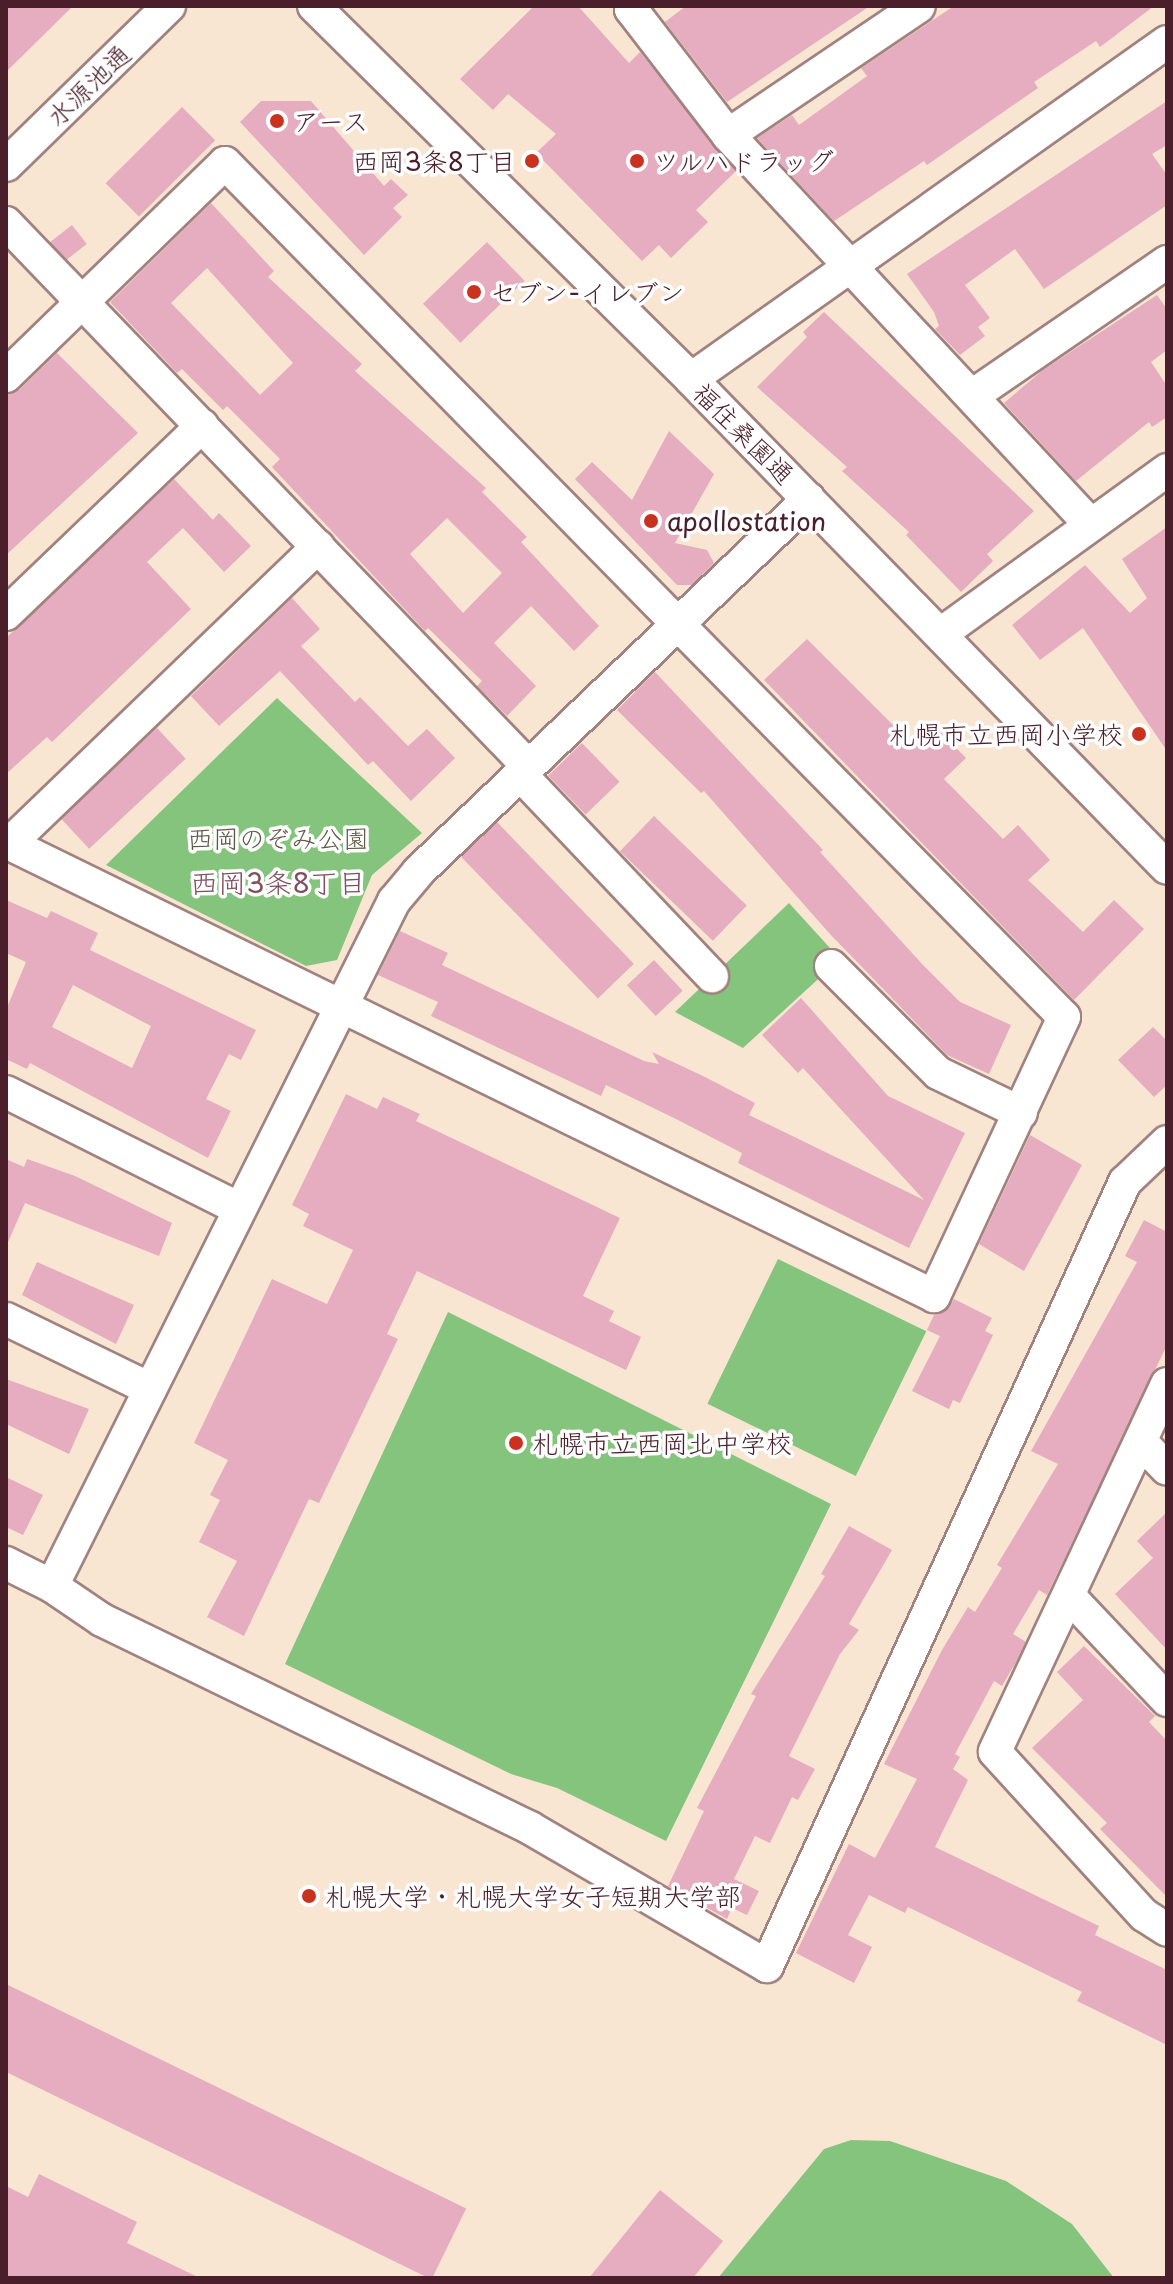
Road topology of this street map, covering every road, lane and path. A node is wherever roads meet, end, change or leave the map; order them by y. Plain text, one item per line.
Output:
1 (169, 6) edge
2 (314, 6) edge
3 (635, 6) edge
4 (919, 6) edge
5 (1167, 42) edge
6 (728, 135) junction
7 (6, 165) edge
8 (6, 223) edge
9 (1167, 262) edge
10 (851, 265) junction
11 (83, 302) junction
12 (6, 376) edge
13 (691, 379) junction
14 (972, 396) junction
15 (202, 426) junction
16 (1167, 470) edge
17 (809, 499) junction
18 (1090, 524) junction
19 (318, 547) junction
20 (6, 614) edge
21 (679, 620) junction
22 (942, 633) junction
23 (524, 770) junction
24 (8, 843) edge
25 (1167, 868) edge
26 (831, 966) dead end
27 (712, 976) dead end
28 (340, 1008) junction
29 (6, 1092) edge
30 (1021, 1113) junction
31 (1167, 1142) edge
32 (238, 1208) junction
33 (6, 1319) edge
34 (1167, 1384) edge
35 (150, 1389) junction
36 (1141, 1442) junction
37 (1167, 1469) edge
38 (6, 1563) edge
39 (52, 1586) junction
40 (1069, 1596) junction
41 (1167, 1700) edge
42 (1167, 1930) edge

1 - 7 street, 水源池通
2 - 13 street, 福住桑園通
3 - 6 street
4 - 6 street
5 - 10 street
6 - 10 street
8 - 11 street
9 - 14 street
10 - 13 street
10 - 14 street
11 - 12 street
11 - 15 street
11 - 21 street
13 - 17 street, 福住桑園通
14 - 18 street
15 - 19 street
15 - 20 street
16 - 18 street
17 - 21 street
17 - 22 street, 福住桑園通
18 - 22 street
19 - 23 street
19 - 24 street
21 - 23 street
21 - 30 street
22 - 25 street, 福住桑園通
23 - 27 street
23 - 28 street
24 - 28 street
26 - 30 street
28 - 30 street
28 - 32 street
29 - 32 street
31 - 39 street
32 - 35 street
33 - 35 street
34 - 36 street
35 - 39 street
36 - 37 street
36 - 40 street
38 - 39 street
40 - 41 street
40 - 42 street

